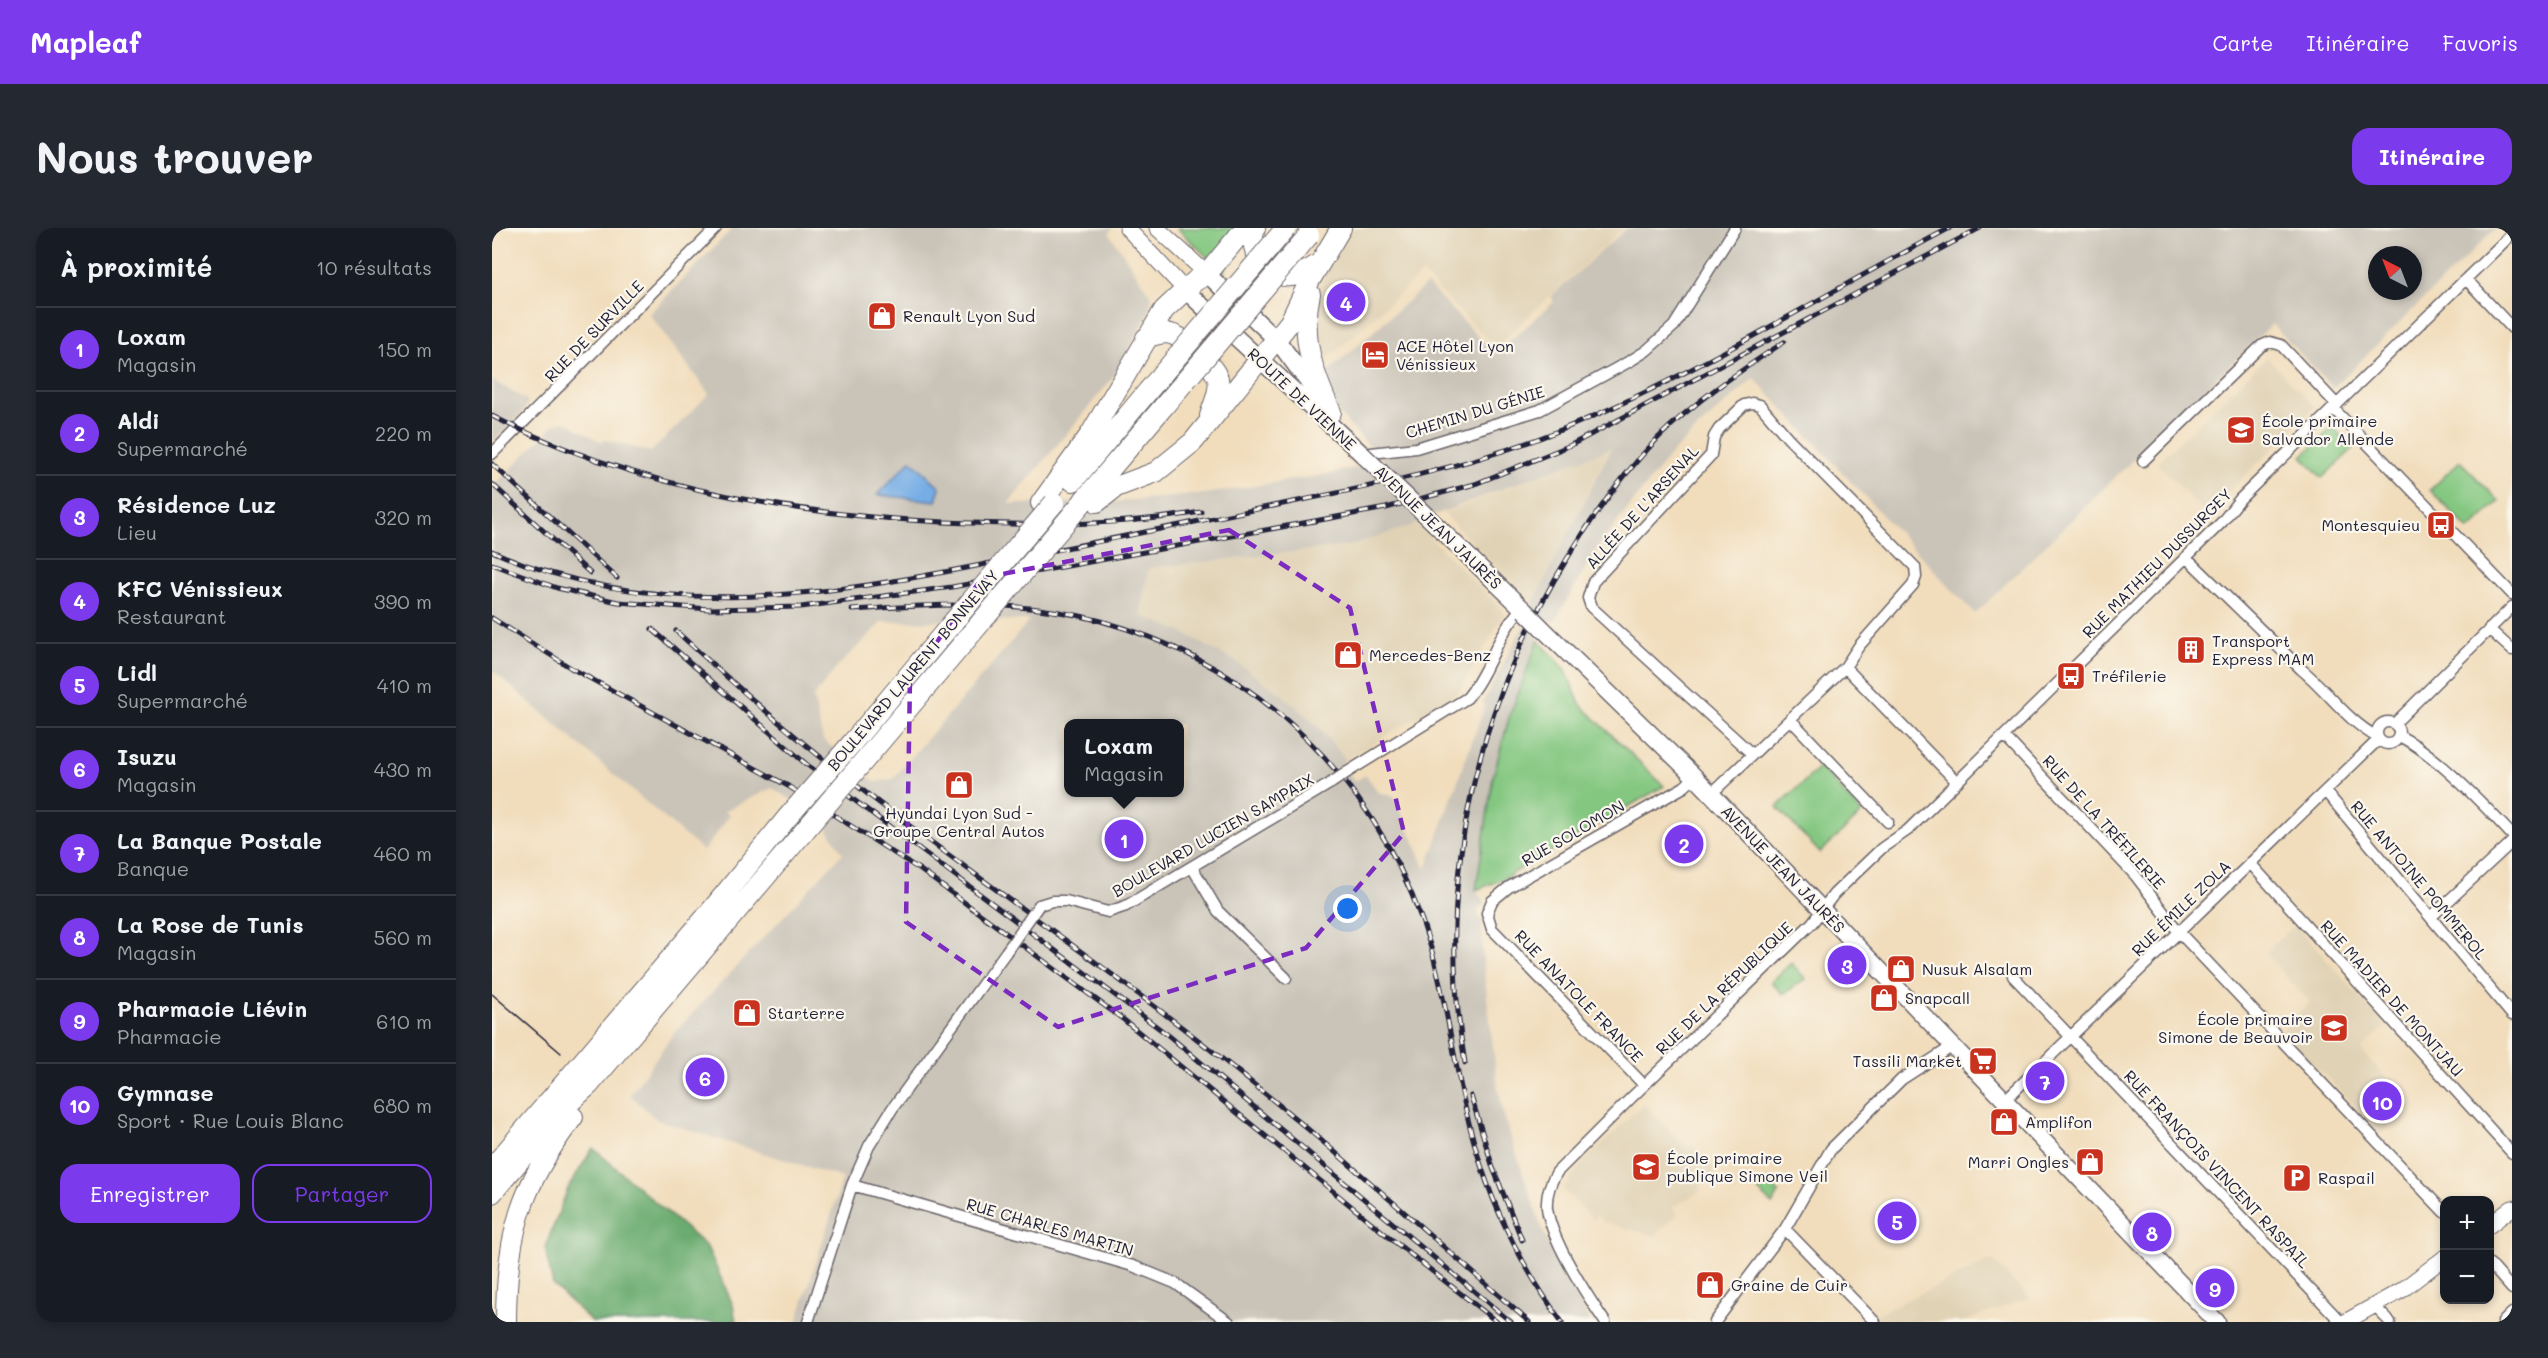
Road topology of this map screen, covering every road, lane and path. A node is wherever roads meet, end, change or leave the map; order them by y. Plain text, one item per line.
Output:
1 (716, 228) edge
2 (1127, 228) edge
3 (1157, 228) edge
4 (1245, 228) edge
5 (1255, 228) edge
6 (1286, 228) edge
7 (1734, 228) edge
8 (1340, 230) edge
9 (1312, 232) edge
10 (2512, 234) edge
11 (1320, 263) junction
12 (1208, 274) junction
13 (2466, 279) junction
14 (1185, 290) junction
15 (2512, 328) edge
16 (1146, 338) junction
17 (1277, 340) junction
18 (1260, 361) junction
19 (2335, 407) junction
20 (1331, 412) junction
21 (1207, 424) junction
22 (492, 454) edge
23 (1362, 454) junction
24 (2143, 461) dead end
25 (1090, 502) junction
26 (1048, 503) junction
27 (2186, 557) junction
28 (2512, 594) edge
29 (2512, 607) edge
30 (1523, 609) junction
31 (2490, 629) junction
32 (2512, 651) edge
33 (1845, 667) junction
34 (1790, 719) junction
35 (2394, 724) junction
36 (2004, 736) junction
37 (2399, 736) junction
38 (2378, 738) junction
39 (1752, 754) junction
40 (1695, 777) junction
41 (1957, 782) junction
42 (2326, 792) junction
43 (1711, 794) junction
44 (1888, 822) dead end
45 (2512, 835) edge
46 (2512, 842) edge
47 (2250, 863) junction
48 (1192, 867) junction
49 (1822, 910) junction
50 (2431, 917) junction
51 (1492, 929) joint
52 (2178, 931) junction
53 (2013, 976) dead end
54 (1286, 978) dead end
55 (2512, 1015) edge
56 (2070, 1036) junction
57 (1953, 1046) junction
58 (589, 1085) junction
59 (1644, 1085) junction
60 (2005, 1100) junction
61 (540, 1112) junction
62 (492, 1152) edge
63 (2512, 1153) edge
64 (492, 1168) edge
65 (852, 1185) junction
66 (492, 1193) edge
67 (2440, 1207) edge
68 (2512, 1208) edge
69 (2494, 1222) edge
70 (1785, 1229) junction
71 (2440, 1262) edge
72 (2494, 1269) edge
73 (2512, 1289) edge
74 (2375, 1307) junction
75 (2512, 1313) edge
76 (506, 1322) edge
77 (808, 1322) edge
78 (1228, 1322) edge
79 (1605, 1322) edge
80 (1715, 1322) edge
81 (1875, 1322) edge
82 (2217, 1322) edge
83 (2343, 1322) edge
84 (2390, 1322) edge
85 (2503, 1322) edge

1 - 22 street, RUE DE SURVILLE
2 - 14 main road, ROUTE DE VIENNE
3 - 12 main road, ROUTE DE VIENNE
4 - 12 highway
5 - 11 highway
6 - 26 highway, BOULEVARD LAURENT BONNEVAY, bridge
7 - 23 street, CHEMIN DU GÉNIE
8 - 11 highway
9 - 25 highway, BOULEVARD LAURENT BONNEVAY, bridge
10 - 13 street, RUE MATHIEU DUSSURGEY
11 - 17 highway
11 - 20 highway
12 - 14 highway
12 - 17 main road, ROUTE DE VIENNE
13 - 15 street
13 - 19 street, RUE MATHIEU DUSSURGEY
14 - 16 highway
14 - 18 main road, ROUTE DE VIENNE
16 - 21 highway
16 - 26 highway
17 - 18 highway
17 - 20 main road, ROUTE DE VIENNE
18 - 21 highway
18 - 23 main road, ROUTE DE VIENNE
19 - 24 street
19 - 27 street, RUE MATHIEU DUSSURGEY
19 - 28 street
20 - 23 main road, ROUTE DE VIENNE
21 - 25 highway
23 - 30 main road, AVENUE JEAN JAURÈS, bridge
25 - 58 highway, BOULEVARD LAURENT BONNEVAY, bridge
26 - 61 highway, BOULEVARD LAURENT BONNEVAY, bridge
27 - 36 street, RUE MATHIEU DUSSURGEY
27 - 38 street
29 - 31 street, RUE ÉMILE ZOLA
30 - 40 main road, AVENUE JEAN JAURÈS, bridge
30 - 48 street, BOULEVARD LUCIEN SAMPAIX, bridge
31 - 32 street
31 - 35 street, RUE ÉMILE ZOLA
33 - 34 street, ALLÉE DE L'ARSENAL
33 - 39 street, ALLÉE DE L'ARSENAL
33 - 41 street
34 - 39 street, ALLÉE DE L'ARSENAL
34 - 44 street
35 - 37 street
35 - 38 street, RUE ÉMILE ZOLA
36 - 41 street, RUE MATHIEU DUSSURGEY
36 - 52 street, RUE DE LA TRÉFILERIE
37 - 38 street
37 - 45 street
38 - 42 street, RUE ÉMILE ZOLA
39 - 43 street, ALLÉE DE L'ARSENAL
40 - 43 main road, AVENUE JEAN JAURÈS
40 - 51 street, RUE SOLOMON
41 - 49 street, RUE MATHIEU DUSSURGEY
42 - 47 street, RUE ÉMILE ZOLA
42 - 50 street, RUE ANTOINE POMMEROL
43 - 49 main road, AVENUE JEAN JAURÈS
46 - 50 street
47 - 52 street, RUE ÉMILE ZOLA
47 - 63 street, RUE MADIER DE MONTJAU
48 - 54 street
48 - 65 street, BOULEVARD LUCIEN SAMPAIX, bridge
49 - 57 main road, AVENUE JEAN JAURÈS
49 - 59 street, RUE DE LA RÉPUBLIQUE
50 - 55 street, RUE ANTOINE POMMEROL
51 - 59 street, RUE ANATOLE FRANCE
52 - 56 street, RUE ÉMILE ZOLA
52 - 67 street, RUE DE LA TRÉFILERIE
53 - 56 street, RUE FRANÇOIS VINCENT RASPAIL
56 - 60 street, RUE ÉMILE ZOLA
56 - 83 street, RUE FRANÇOIS VINCENT RASPAIL
57 - 60 main road, AVENUE JEAN JAURÈS
57 - 70 street
58 - 66 highway
58 - 76 highway
59 - 79 street, RUE DE LA RÉPUBLIQUE
60 - 82 main road, AVENUE JEAN JAURÈS
61 - 62 highway
61 - 64 highway
65 - 77 street, BOULEVARD LUCIEN SAMPAIX
65 - 78 street, RUE CHARLES MARTIN
68 - 69 main road
70 - 80 street
70 - 81 street
71 - 74 main road
72 - 73 street
74 - 83 main road
74 - 84 street
75 - 85 street

